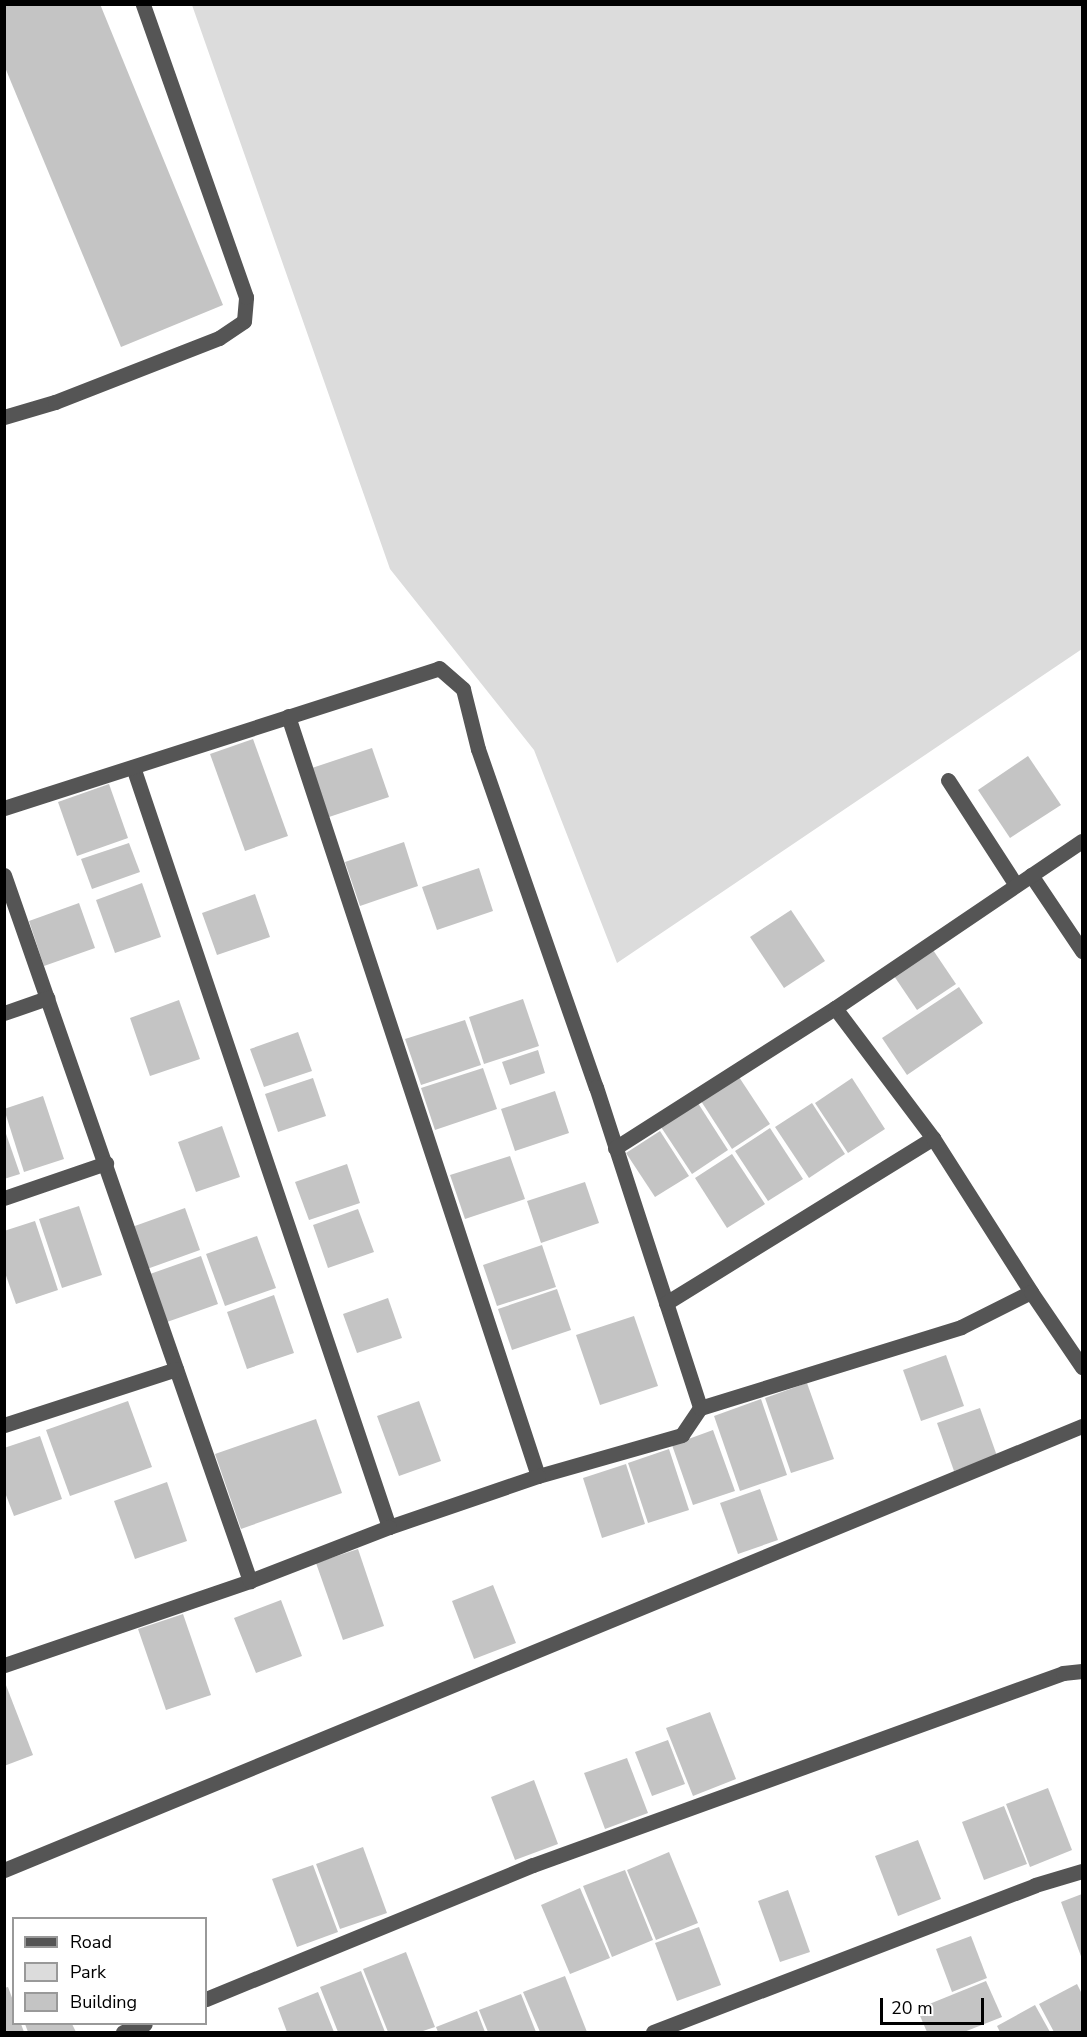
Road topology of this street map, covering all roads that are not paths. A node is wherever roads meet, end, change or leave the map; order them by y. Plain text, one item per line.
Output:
1 (143, 4) edge
2 (4, 417) edge
3 (288, 716) junction
4 (132, 766) junction
5 (948, 780) dead end
6 (4, 808) edge
7 (1083, 842) edge
8 (4, 875) edge
9 (1032, 875) junction
10 (1016, 885) junction
11 (1083, 951) edge
12 (47, 998) junction
13 (835, 1008) junction
14 (4, 1013) edge
15 (933, 1138) junction
16 (615, 1148) junction
17 (106, 1163) junction
18 (4, 1198) edge
19 (1031, 1292) junction
20 (666, 1303) junction
21 (1083, 1368) edge
22 (176, 1369) junction
23 (700, 1408) junction
24 (4, 1425) edge
25 (1083, 1426) edge
26 (538, 1476) junction
27 (389, 1527) junction
28 (250, 1581) junction
29 (4, 1665) edge
30 (1083, 1671) edge
31 (4, 1870) edge
32 (1083, 1871) edge
33 (207, 1999) edge
34 (142, 2025) edge
35 (123, 2032) edge
36 (653, 2032) edge

1 - 2 street
3 - 4 street
3 - 16 street
3 - 26 street
4 - 6 street
4 - 27 street
5 - 10 street
7 - 9 street
8 - 12 street
9 - 10 street
9 - 11 street
10 - 13 street
12 - 14 street
12 - 17 street
13 - 15 street
13 - 16 street
15 - 19 street
15 - 20 street
16 - 20 street
17 - 18 street
17 - 22 street
19 - 21 street
19 - 23 street
20 - 23 street
22 - 24 street
22 - 28 street
23 - 26 street
25 - 31 street
26 - 27 street
27 - 28 street
28 - 29 street
30 - 33 street
32 - 36 street
34 - 35 street

